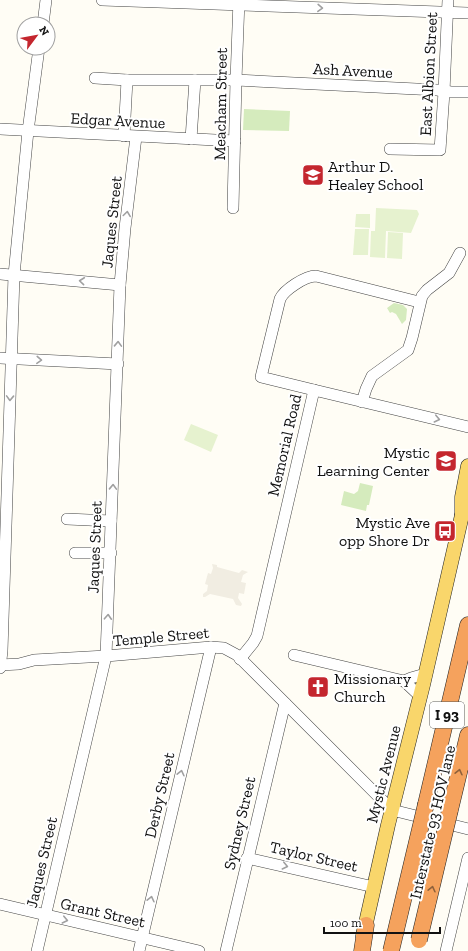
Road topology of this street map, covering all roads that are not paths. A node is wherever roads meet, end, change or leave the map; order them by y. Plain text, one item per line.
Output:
1 (46, 0) edge
2 (102, 0) edge
3 (448, 0) edge
4 (239, 2) edge
5 (448, 12) junction
6 (468, 13) edge
7 (44, 16) edge
8 (38, 56) edge
9 (95, 78) dead end
10 (127, 80) junction
11 (195, 80) junction
12 (236, 80) junction
13 (444, 92) junction
14 (468, 92) edge
15 (0, 129) edge
16 (28, 131) junction
17 (124, 136) junction
18 (136, 137) junction
19 (191, 139) junction
20 (235, 141) junction
21 (390, 149) dead end
22 (234, 208) dead end
23 (460, 253) dead end
24 (0, 274) edge
25 (14, 275) junction
26 (120, 285) junction
27 (419, 302) junction
28 (6, 359) edge
29 (118, 364) junction
30 (314, 390) junction
31 (362, 402) junction
32 (468, 427) edge
33 (468, 466) edge
34 (466, 512) edge
35 (67, 519) dead end
36 (111, 521) junction
37 (75, 553) dead end
38 (110, 553) junction
39 (2, 582) edge
40 (468, 625) edge
41 (210, 647) junction
42 (294, 655) dead end
43 (106, 656) junction
44 (240, 658) junction
45 (0, 663) edge
46 (468, 670) edge
47 (425, 674) junction
48 (404, 681) junction
49 (420, 696) junction
50 (285, 703) junction
51 (468, 735) edge
52 (437, 807) junction
53 (392, 810) junction
54 (468, 829) edge
55 (247, 858) junction
56 (468, 858) edge
57 (374, 886) junction
58 (0, 904) edge
59 (45, 915) junction
60 (366, 925) junction
61 (142, 938) junction
62 (37, 951) edge
63 (139, 951) edge
64 (199, 951) edge
65 (226, 951) edge
66 (360, 951) edge
67 (365, 951) edge
68 (391, 951) edge
69 (402, 951) edge
70 (417, 951) edge
71 (446, 951) edge

1 - 7 street
2 - 4 street
3 - 5 street, East Albion Street
4 -> 5 street
4 - 12 street, Meacham Street
5 - 6 street
5 - 13 street, East Albion Street
8 - 16 street
9 - 10 street, Ash Avenue
10 - 11 street, Ash Avenue
10 - 17 street
11 - 12 street, Ash Avenue
11 - 19 street
12 - 13 street, Ash Avenue
12 - 20 street, Meacham Street
13 - 14 street, Ash Avenue
13 - 21 street, East Albion Street
15 - 16 street, Edgar Avenue
16 - 17 street, Edgar Avenue
16 - 25 street
17 - 18 street, Edgar Avenue
18 - 19 street, Edgar Avenue
26 -> 18 street, Jaques Street
19 - 20 street, Edgar Avenue
20 - 22 street, Meacham Street
23 - 27 street
24 - 25 street
26 -> 25 street
25 - 28 street
29 -> 26 street, Jaques Street
27 - 30 street
27 - 31 street
28 -> 29 street
28 -> 39 street
36 -> 29 street, Jaques Street
30 - 31 street, Memorial Road
30 - 44 street, Memorial Road
31 -> 32 street, Memorial Road
33 - 34 main road, Mystic Avenue
34 - 47 main road, Mystic Avenue
35 - 36 street
36 - 38 street, Jaques Street
37 - 38 street
43 -> 38 street, Jaques Street
39 - 45 street
40 - 52 highway, I 93
41 - 43 street, Temple Street
41 - 44 street, Temple Street
61 -> 41 street, Derby Street
42 - 48 street
43 - 45 street, Temple Street
43 - 59 street, Jaques Street
44 - 50 street, Temple Street
46 - 52 highway, Interstate 93 HOV lane / I 93
47 - 48 street
47 - 49 main road, Mystic Avenue
48 - 49 street
49 - 53 main road, Mystic Avenue
50 - 53 street, Temple Street
50 - 55 street, Sydney Street
52 -> 51 highway, I 93
52 - 68 highway, I 93, bridge
52 - 69 highway, Interstate 93 HOV lane / I 93
70 -> 52 highway, I 93, bridge
53 - 54 street
53 - 57 main road, Mystic Avenue
55 -> 57 street, Taylor Street
55 - 65 street, Sydney Street
56 - 71 street
57 - 60 main road, Mystic Avenue
58 - 59 street, Grant Street
59 -> 61 street, Grant Street
59 - 62 street, Jaques Street
60 - 66 highway
60 - 67 main road, Mystic Avenue
61 - 63 street, Derby Street
61 - 64 street, Grant Street

